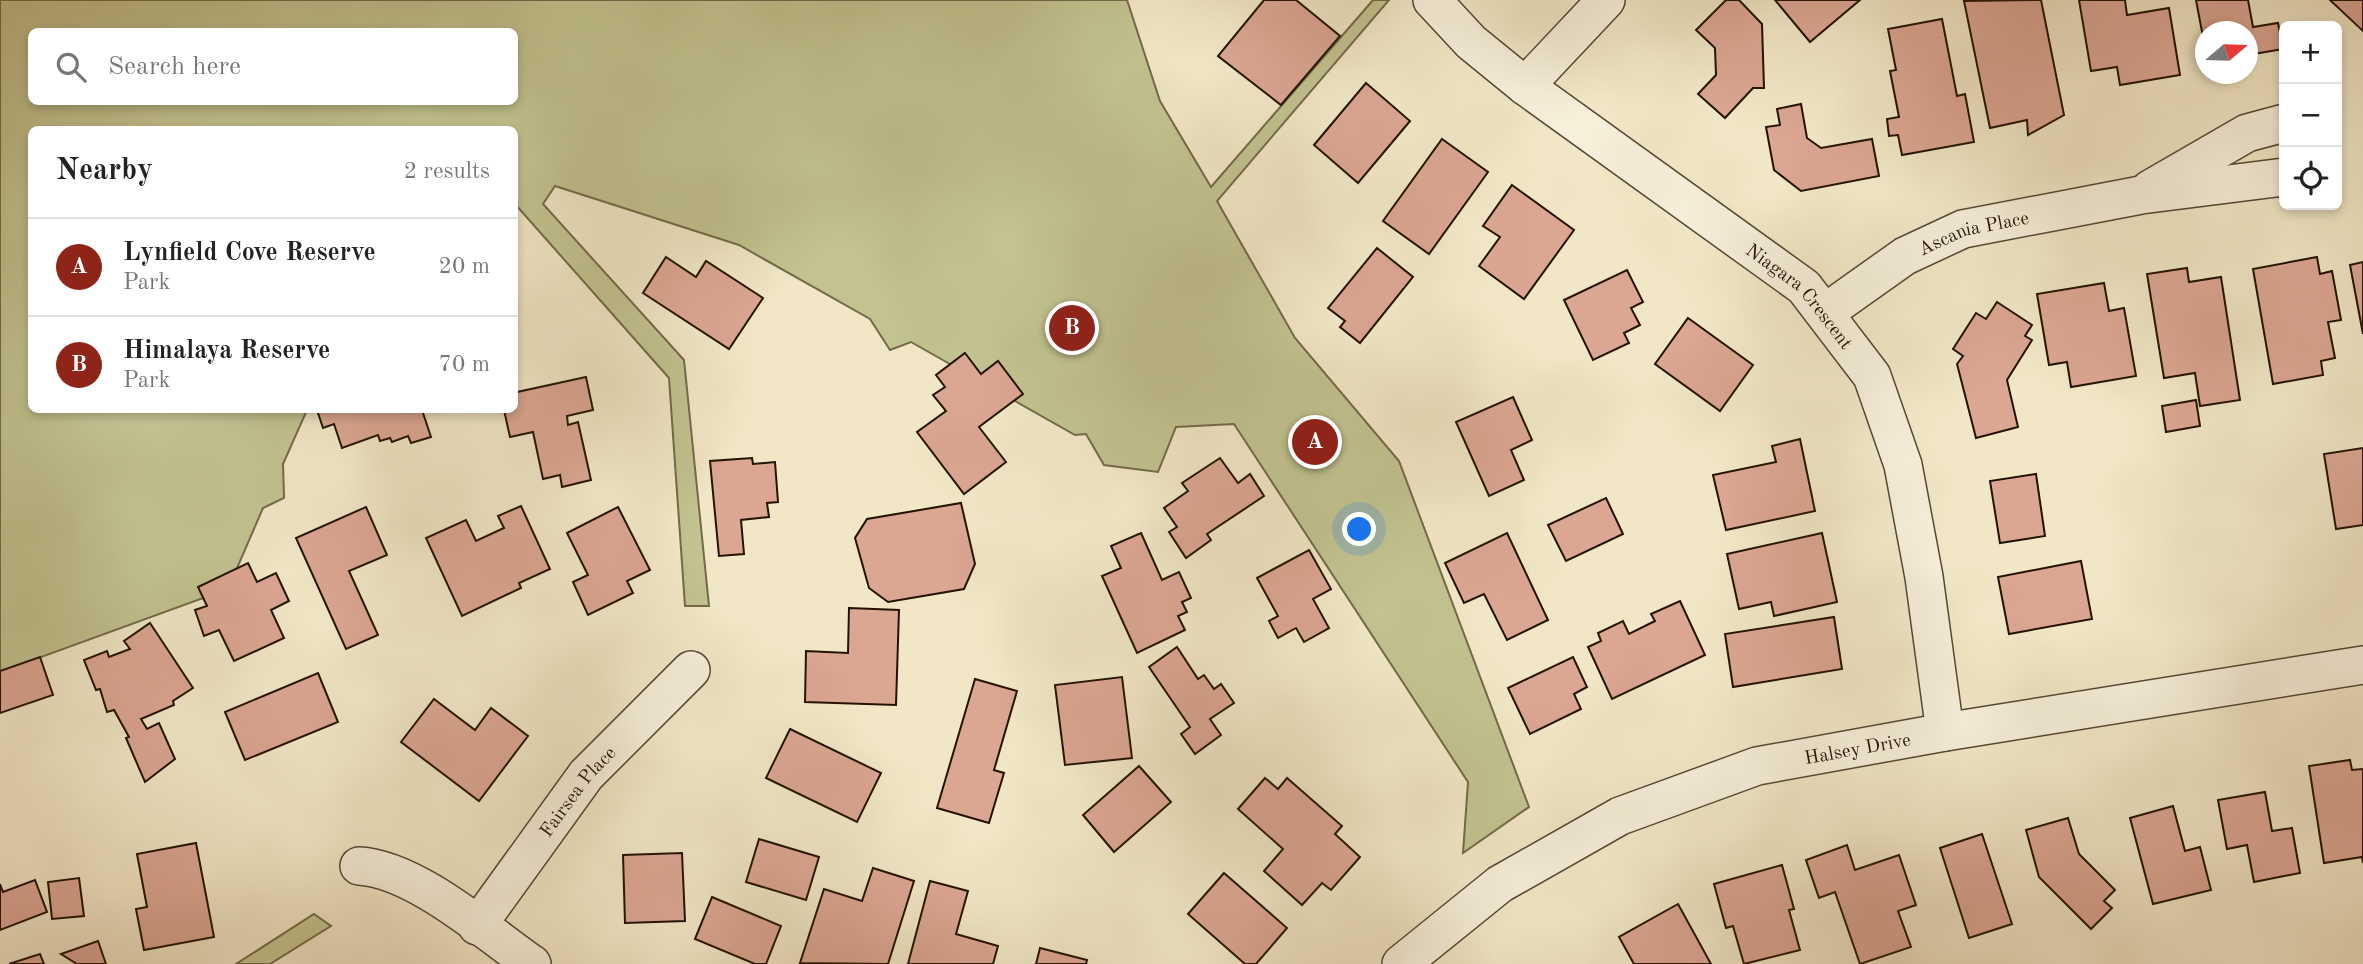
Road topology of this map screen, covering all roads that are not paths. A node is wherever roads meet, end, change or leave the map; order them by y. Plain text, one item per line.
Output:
1 (1432, 0) edge
2 (1606, 0) edge
3 (1525, 86) junction
4 (2279, 124) edge
5 (2279, 178) edge
6 (2141, 195) junction
7 (1826, 312) junction
8 (2363, 665) edge
9 (691, 670) dead end
10 (1945, 732) junction
11 (359, 866) dead end
12 (477, 926) junction
13 (532, 964) edge
14 (1401, 964) edge

1 - 3 street, Niagara Crescent
2 - 3 street
3 - 7 street, Niagara Crescent
4 - 6 street, Ascania Place
5 - 6 street, Ascania Place
6 - 7 street, Ascania Place
7 - 10 street, Niagara Crescent
8 - 10 street, Halsey Drive
9 - 12 street, Fairsea Place
10 - 14 street, Halsey Drive
11 - 12 street
12 - 13 street

